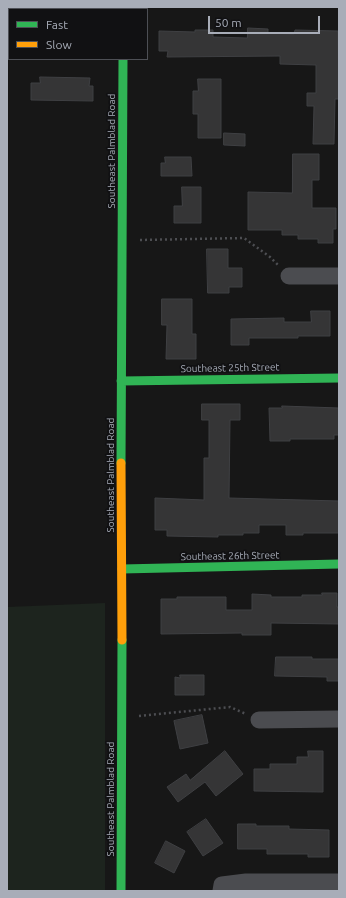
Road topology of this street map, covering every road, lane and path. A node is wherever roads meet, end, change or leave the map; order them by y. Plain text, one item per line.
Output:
1 (123, 60) edge
2 (123, 240) junction
3 (289, 276) joint
4 (339, 276) edge
5 (339, 378) edge
6 (121, 381) junction
7 (339, 564) edge
8 (122, 569) junction
9 (122, 716) junction
10 (259, 720) joint
11 (339, 720) edge
12 (339, 882) edge
13 (222, 888) edge
14 (121, 891) edge

1 - 2 street, Southeast Palmblad Road
2 - 3 path
2 - 6 street, Southeast Palmblad Road
3 - 4 street
5 - 6 street, Southeast 25th Street
6 - 8 street, Southeast Palmblad Road
7 - 8 street, Southeast 26th Street
8 - 9 street, Southeast Palmblad Road
9 - 10 path
9 - 14 street, Southeast Palmblad Road
10 - 11 street
12 - 13 street

